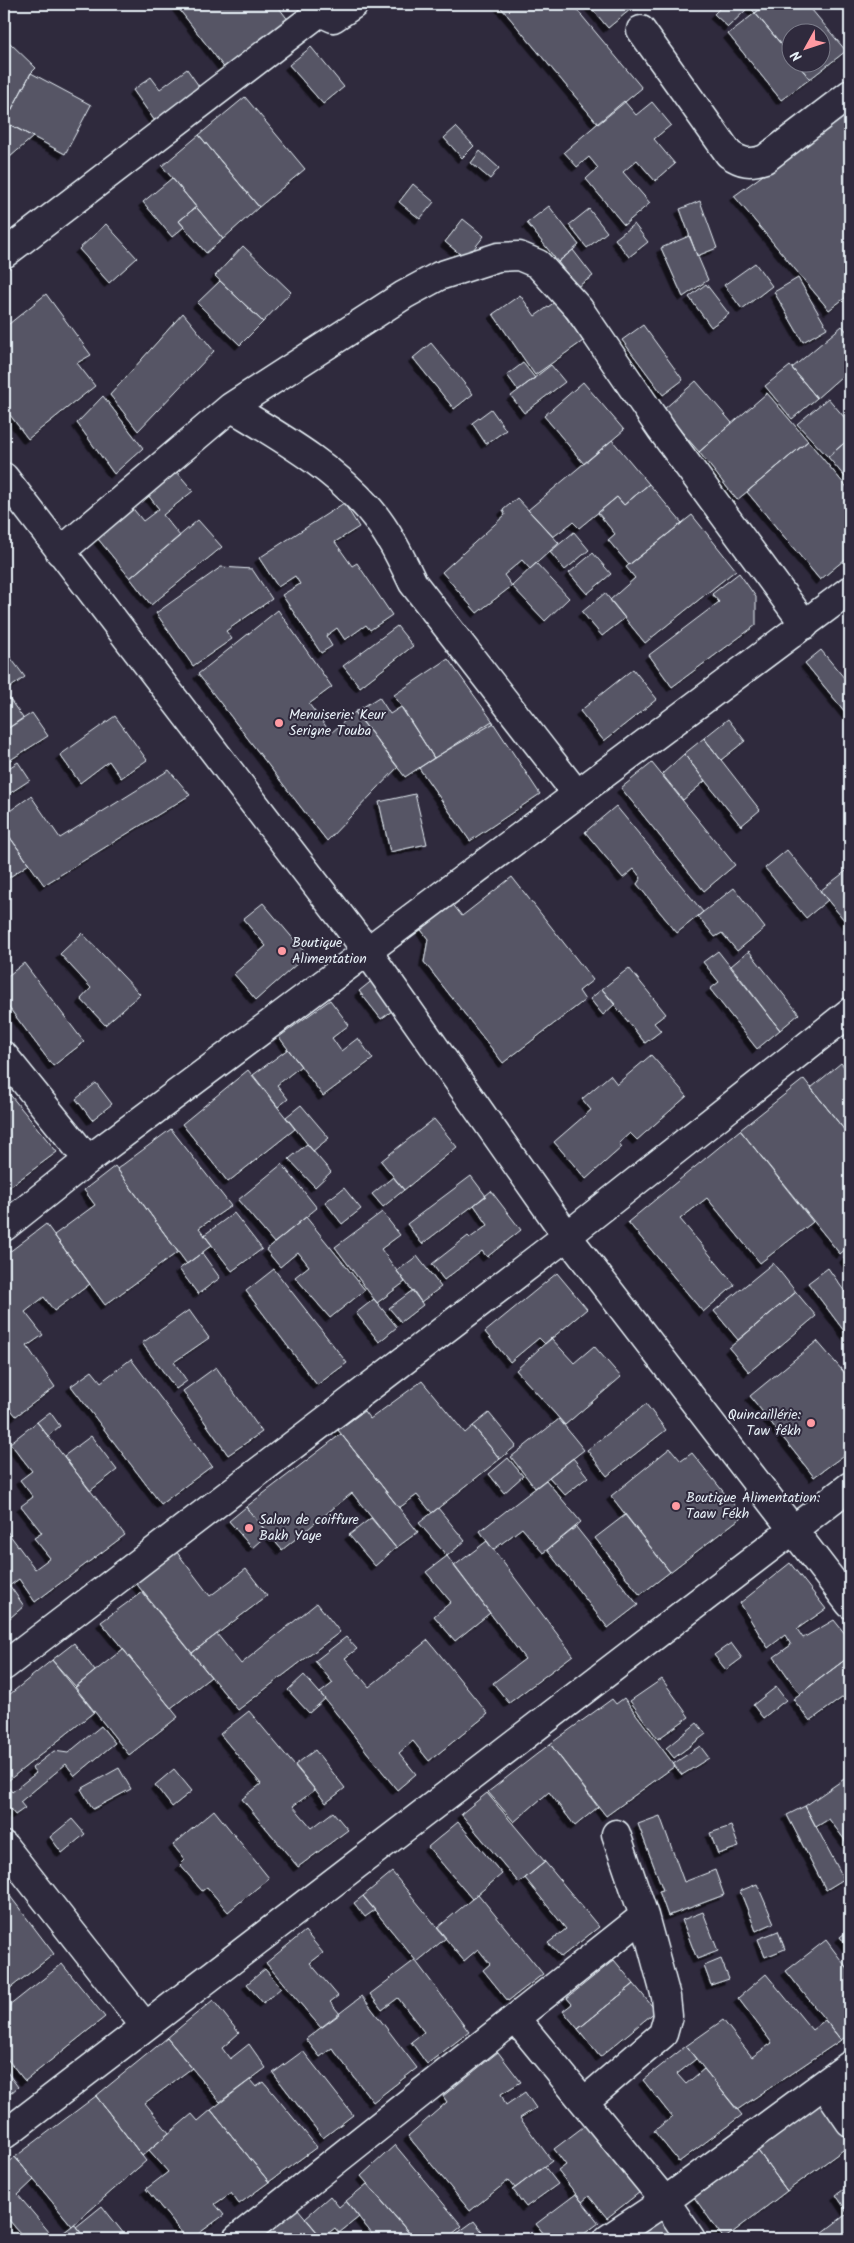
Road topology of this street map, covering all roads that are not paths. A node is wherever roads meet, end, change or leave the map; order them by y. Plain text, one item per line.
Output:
1 (354, 4) edge
2 (316, 8) edge
3 (641, 30) dead end
4 (850, 94) edge
5 (4, 254) edge
6 (231, 407) junction
7 (4, 477) edge
8 (60, 552) junction
9 (850, 590) edge
10 (805, 624) junction
11 (576, 793) junction
12 (366, 950) junction
13 (850, 1012) edge
14 (4, 1056) edge
15 (88, 1160) junction
16 (4, 1227) edge
17 (567, 1236) junction
18 (850, 1486) edge
19 (793, 1529) junction
20 (850, 1604) edge
21 (4, 1666) edge
22 (616, 1834) dead end
23 (4, 1846) edge
24 (644, 1916) junction
25 (516, 2019) junction
26 (145, 2026) junction
27 (850, 2065) edge
28 (824, 2084) junction
29 (586, 2101) junction
30 (850, 2122) edge
31 (4, 2135) edge
32 (665, 2201) junction
33 (237, 2239) edge
34 (608, 2239) edge
35 (691, 2239) edge

1 - 2 street
2 - 5 street
3 - 4 street
6 - 8 street
6 - 10 street
6 - 11 street
7 - 8 street
8 - 12 street
9 - 10 street
10 - 11 street
11 - 12 street
12 - 15 street
12 - 17 street
13 - 17 street
14 - 15 street
15 - 16 street
17 - 19 street
17 - 21 street
18 - 19 street
19 - 20 street
19 - 26 street
22 - 24 street
23 - 26 street
24 - 25 street
24 - 29 street
25 - 29 street
25 - 33 street
26 - 31 street
27 - 28 street
28 - 30 street
28 - 32 street
29 - 32 street
32 - 34 street
32 - 35 street

